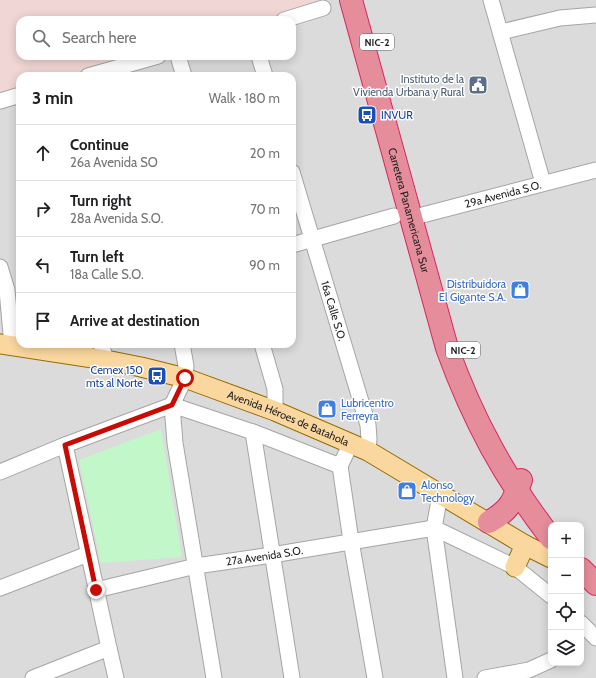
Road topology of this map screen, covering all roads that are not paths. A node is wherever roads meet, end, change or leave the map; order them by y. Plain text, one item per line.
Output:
1 (350, 0) edge
2 (365, 0) edge
3 (491, 0) edge
4 (323, 8) dead end
5 (596, 15) edge
6 (296, 16) edge
7 (500, 32) junction
8 (146, 60) edge
9 (179, 60) edge
10 (260, 60) edge
11 (109, 72) edge
12 (183, 72) edge
13 (264, 72) edge
14 (16, 96) edge
15 (0, 101) edge
16 (596, 170) edge
17 (543, 183) junction
18 (296, 186) edge
19 (410, 217) junction
20 (312, 240) junction
21 (296, 244) edge
22 (0, 267) edge
23 (6, 344) edge
24 (16, 345) edge
25 (55, 348) edge
26 (183, 348) edge
27 (263, 348) edge
28 (104, 352) edge
29 (185, 378) junction
30 (172, 405) junction
31 (275, 411) junction
32 (253, 432) junction
33 (65, 445) junction
34 (359, 447) junction
35 (340, 466) junction
36 (0, 472) edge
37 (520, 485) junction
38 (440, 495) junction
39 (489, 522) junction
40 (551, 522) edge
41 (434, 528) junction
42 (548, 533) edge
43 (351, 541) junction
44 (525, 545) junction
45 (88, 554) junction
46 (272, 555) junction
47 (548, 556) edge
48 (196, 566) junction
49 (515, 567) junction
50 (0, 588) edge
51 (96, 590) junction
52 (549, 594) edge
53 (584, 629) edge
54 (596, 638) edge
55 (108, 648) junction
56 (548, 662) edge
57 (33, 678) edge
58 (116, 678) edge
59 (214, 678) edge
60 (292, 678) edge
61 (375, 678) edge
62 (455, 678) edge
63 (485, 678) edge

1 - 19 highway, Carretera Panamericana Sur / NIC-2
2 - 19 highway, Carretera Panamericana Sur / NIC-2
3 - 7 street
4 - 6 street
5 - 7 street
7 - 17 street
8 - 11 street
9 - 12 street
10 - 13 street
14 - 15 street
16 - 17 street, 29a Avenida S.O.
17 - 19 street, 29a Avenida S.O.
18 - 20 street, 16a Calle S.O.
19 - 20 street, 29a Avenida S.O.
19 - 37 highway, Carretera Panamericana Sur / NIC-2
20 - 21 street, 29a Avenida S.O.
20 - 34 street, 16a Calle S.O.
22 - 23 street
23 - 24 main road, Avenida Héroes de Batahola
25 - 28 main road, Avenida Héroes de Batahola
26 - 29 street
27 - 31 street
28 - 29 main road, Avenida Héroes de Batahola
29 - 30 street
29 - 31 main road, Avenida Héroes de Batahola
30 - 32 street
30 - 33 street
30 - 48 street
31 - 34 main road, Avenida Héroes de Batahola
32 - 35 street
32 - 46 street
33 - 36 street
33 - 45 street
34 - 35 street
34 - 38 main road, Avenida Héroes de Batahola
35 - 43 street
37 - 39 highway
37 - 40 highway, Carretera Panamericana Sur / NIC-2
37 - 42 highway, Carretera Panamericana Sur / NIC-2
38 - 39 main road, Avenida Héroes de Batahola
38 - 41 street
39 - 44 main road, Avenida Héroes de Batahola
41 - 43 street, 27a Avenida S.O.
41 - 49 street
41 - 62 street
43 - 46 street, 27a Avenida S.O.
43 - 61 street
44 - 47 main road, Avenida Héroes de Batahola
44 - 49 main road
45 - 50 street
45 - 51 street
46 - 48 street, 27a Avenida S.O.
46 - 60 street
48 - 51 street, 27a Avenida S.O.
48 - 59 street
49 - 52 street
51 - 55 street
53 - 54 street
55 - 57 street
55 - 58 street
56 - 63 street

